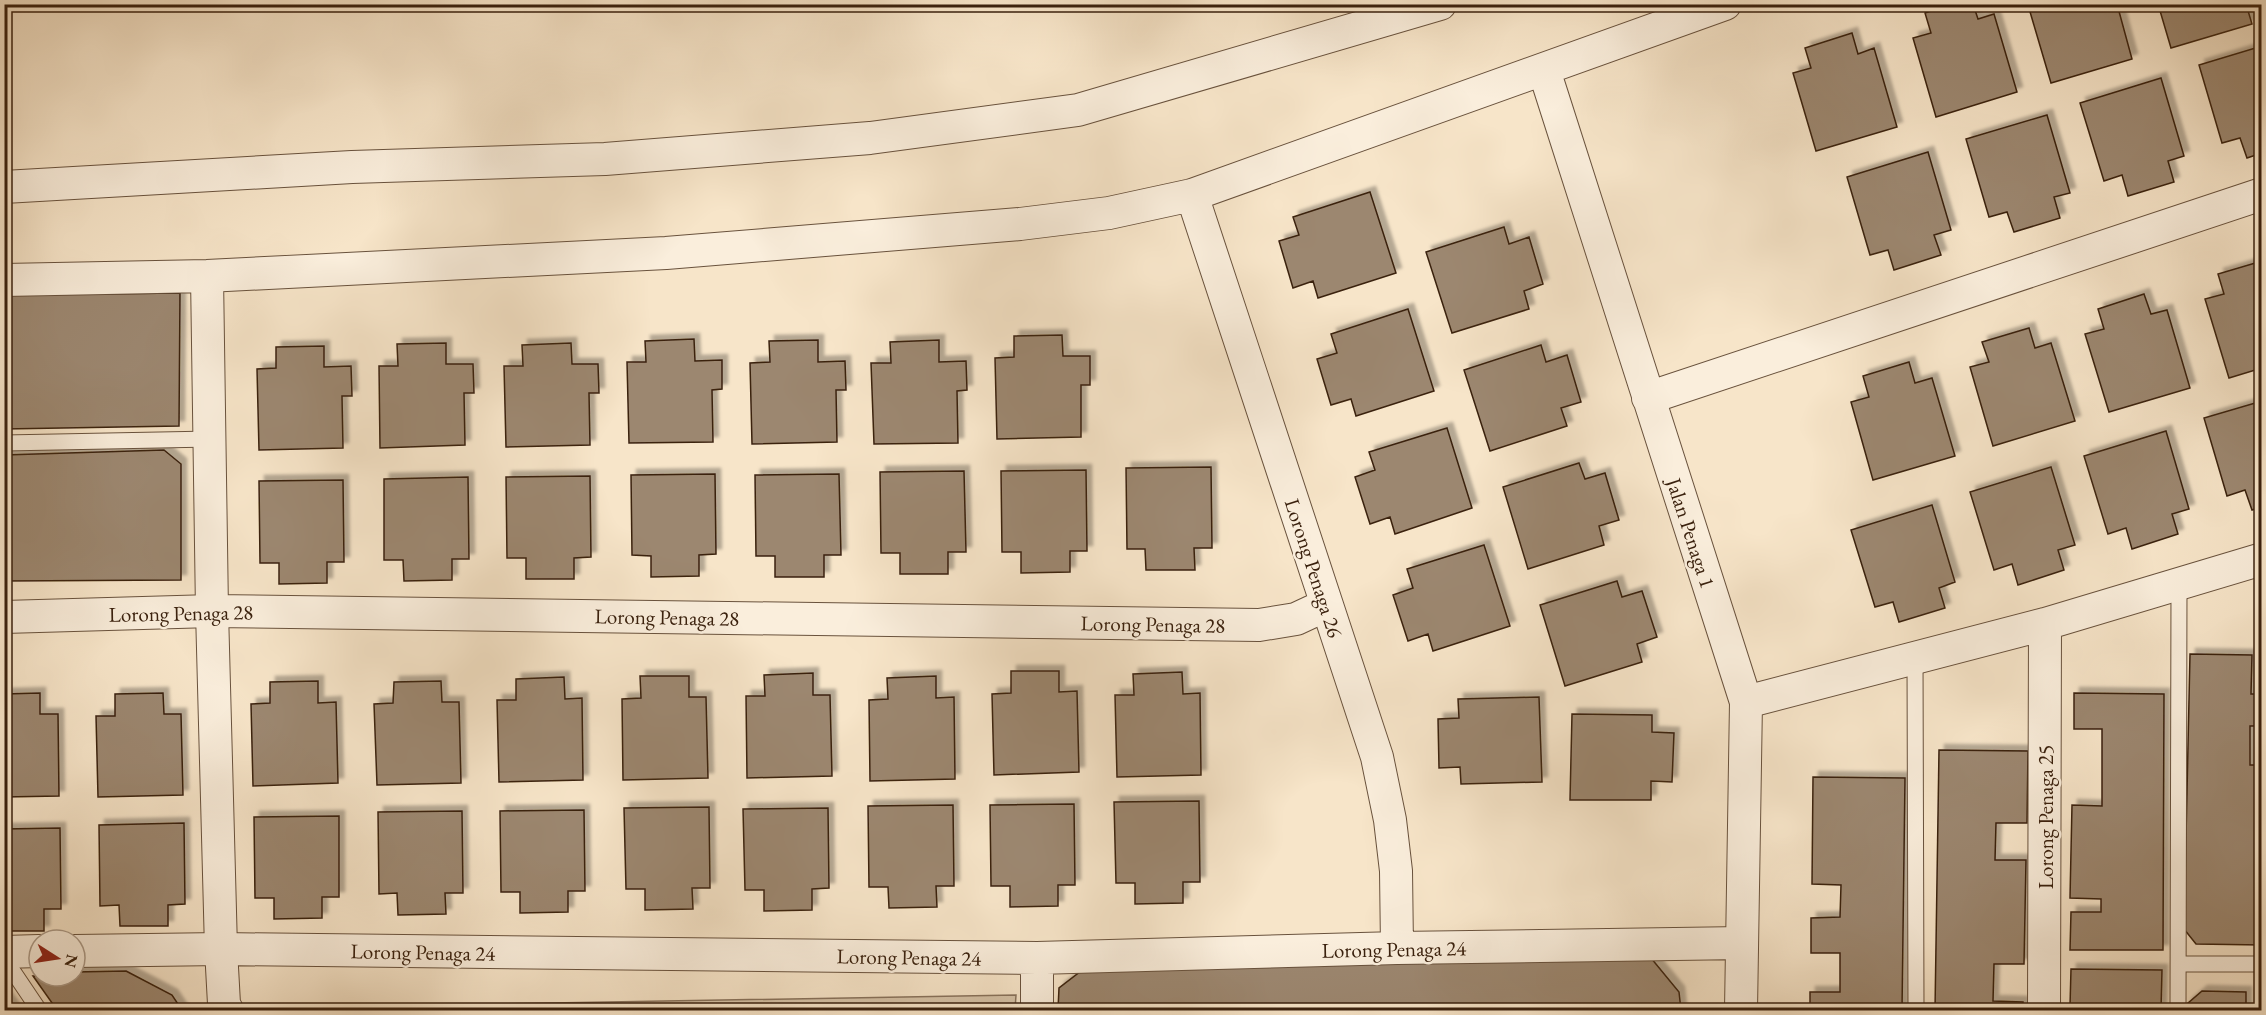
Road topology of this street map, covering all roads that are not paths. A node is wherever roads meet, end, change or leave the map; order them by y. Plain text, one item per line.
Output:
1 (1440, 4) edge
2 (1725, 4) edge
3 (1544, 70) junction
4 (4, 187) edge
5 (2262, 194) edge
6 (1192, 195) junction
7 (207, 276) junction
8 (4, 280) edge
9 (1648, 398) junction
10 (211, 439) junction
11 (4, 443) edge
12 (2262, 559) edge
13 (2179, 586) junction
14 (1326, 605) junction
15 (212, 611) junction
16 (4, 617) edge
17 (2046, 624) junction
18 (1915, 657) junction
19 (1746, 702) junction
20 (1742, 943) junction
21 (1397, 948) junction
22 (221, 949) junction
23 (27, 951) edge
24 (87, 951) edge
25 (4, 952) edge
26 (4, 958) edge
27 (1037, 958) junction
28 (2179, 964) junction
29 (2262, 964) edge
30 (39, 1011) edge
31 (227, 1011) edge
32 (1037, 1011) edge
33 (1741, 1011) edge
34 (1916, 1011) edge
35 (2043, 1011) edge
36 (2178, 1011) edge

1 - 4 street
2 - 3 street
3 - 6 street
3 - 9 street, Jalan Penaga 1
5 - 9 street
6 - 7 street
6 - 14 street, Lorong Penaga 26
7 - 8 street
7 - 10 street
9 - 19 street, Jalan Penaga 1
10 - 11 lane
10 - 15 street
12 - 13 street
13 - 17 street
13 - 28 lane
14 - 15 street, Lorong Penaga 28
14 - 21 street, Lorong Penaga 26
15 - 16 street, Lorong Penaga 28
15 - 22 street
17 - 18 street
17 - 35 street, Lorong Penaga 25
18 - 19 street
18 - 34 lane
19 - 20 street, Jalan Penaga 1
20 - 21 street, Lorong Penaga 24
20 - 33 street, Jalan Penaga 1
21 - 27 street, Lorong Penaga 24
22 - 24 street, Lorong Penaga 24
22 - 27 street, Lorong Penaga 24
22 - 31 street
23 - 25 street
26 - 30 lane
27 - 32 street
28 - 29 lane
28 - 36 lane

